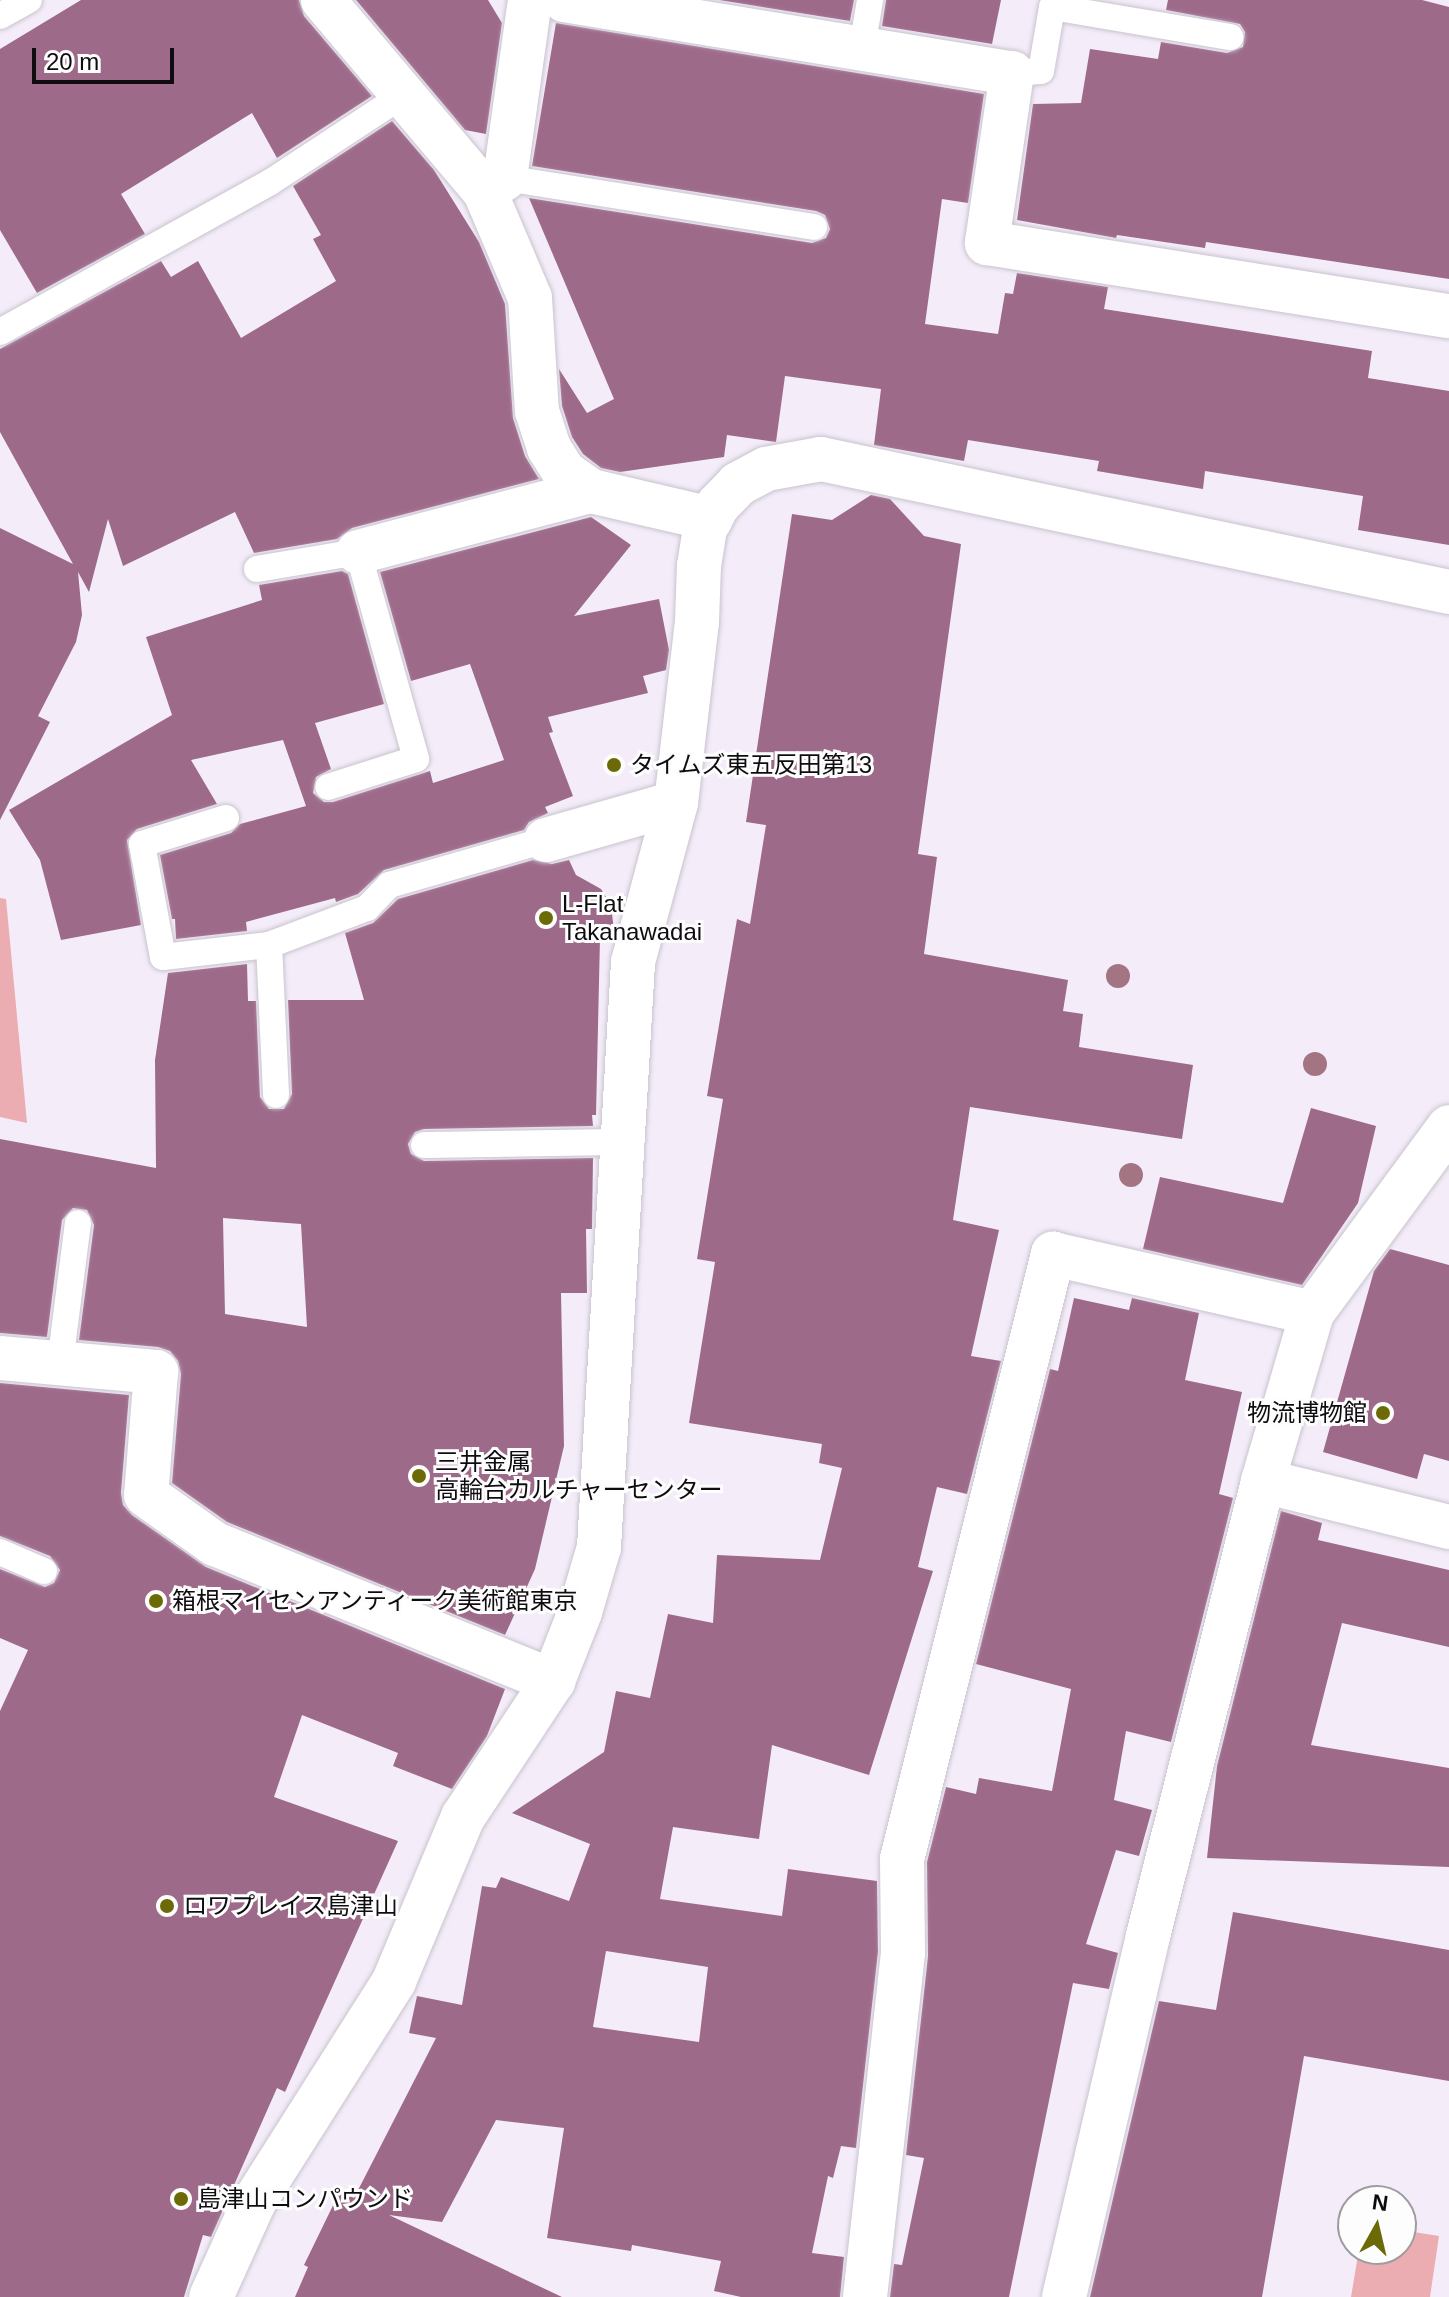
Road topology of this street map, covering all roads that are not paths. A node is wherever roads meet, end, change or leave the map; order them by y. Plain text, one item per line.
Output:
1 (29, 0) edge
2 (323, 0) edge
3 (530, 0) edge
4 (564, 0) edge
5 (870, 0) edge
6 (0, 16) edge
7 (1230, 37) dead end
8 (862, 48) junction
9 (1012, 73) junction
10 (403, 95) junction
11 (495, 185) junction
12 (814, 227) dead end
13 (1449, 316) edge
14 (0, 332) edge
15 (591, 491) junction
16 (711, 519) junction
17 (358, 552) junction
18 (257, 569) dead end
19 (1449, 592) edge
20 (328, 787) dead end
21 (676, 803) junction
22 (226, 818) dead end
23 (546, 840) joint
24 (269, 945) junction
25 (276, 1095) dead end
26 (1449, 1127) edge
27 (620, 1142) junction
28 (424, 1145) dead end
29 (78, 1223) dead end
30 (1312, 1313) junction
31 (0, 1358) edge
32 (60, 1363) junction
33 (1263, 1481) junction
34 (1449, 1527) edge
35 (0, 1552) edge
36 (44, 1571) dead end
37 (553, 1681) junction
38 (211, 2297) edge
39 (865, 2297) edge
40 (1064, 2297) edge

1 - 6 lane
2 - 10 street
3 - 11 street
4 - 8 street
5 - 8 lane
7 - 9 lane
8 - 9 street
9 - 13 street
10 - 11 street
10 - 14 lane
11 - 12 lane
11 - 15 street
15 - 16 street
15 - 17 street
16 - 19 street
16 - 21 street
17 - 18 lane
17 - 20 lane
21 - 23 street
21 - 27 street
22 - 24 lane
23 - 24 lane
24 - 25 lane
26 - 30 street
27 - 28 lane
27 - 37 street
29 - 32 lane
30 - 33 street
30 - 39 street
31 - 32 street
32 - 37 street
33 - 34 street
33 - 40 street
35 - 36 lane
37 - 38 street

